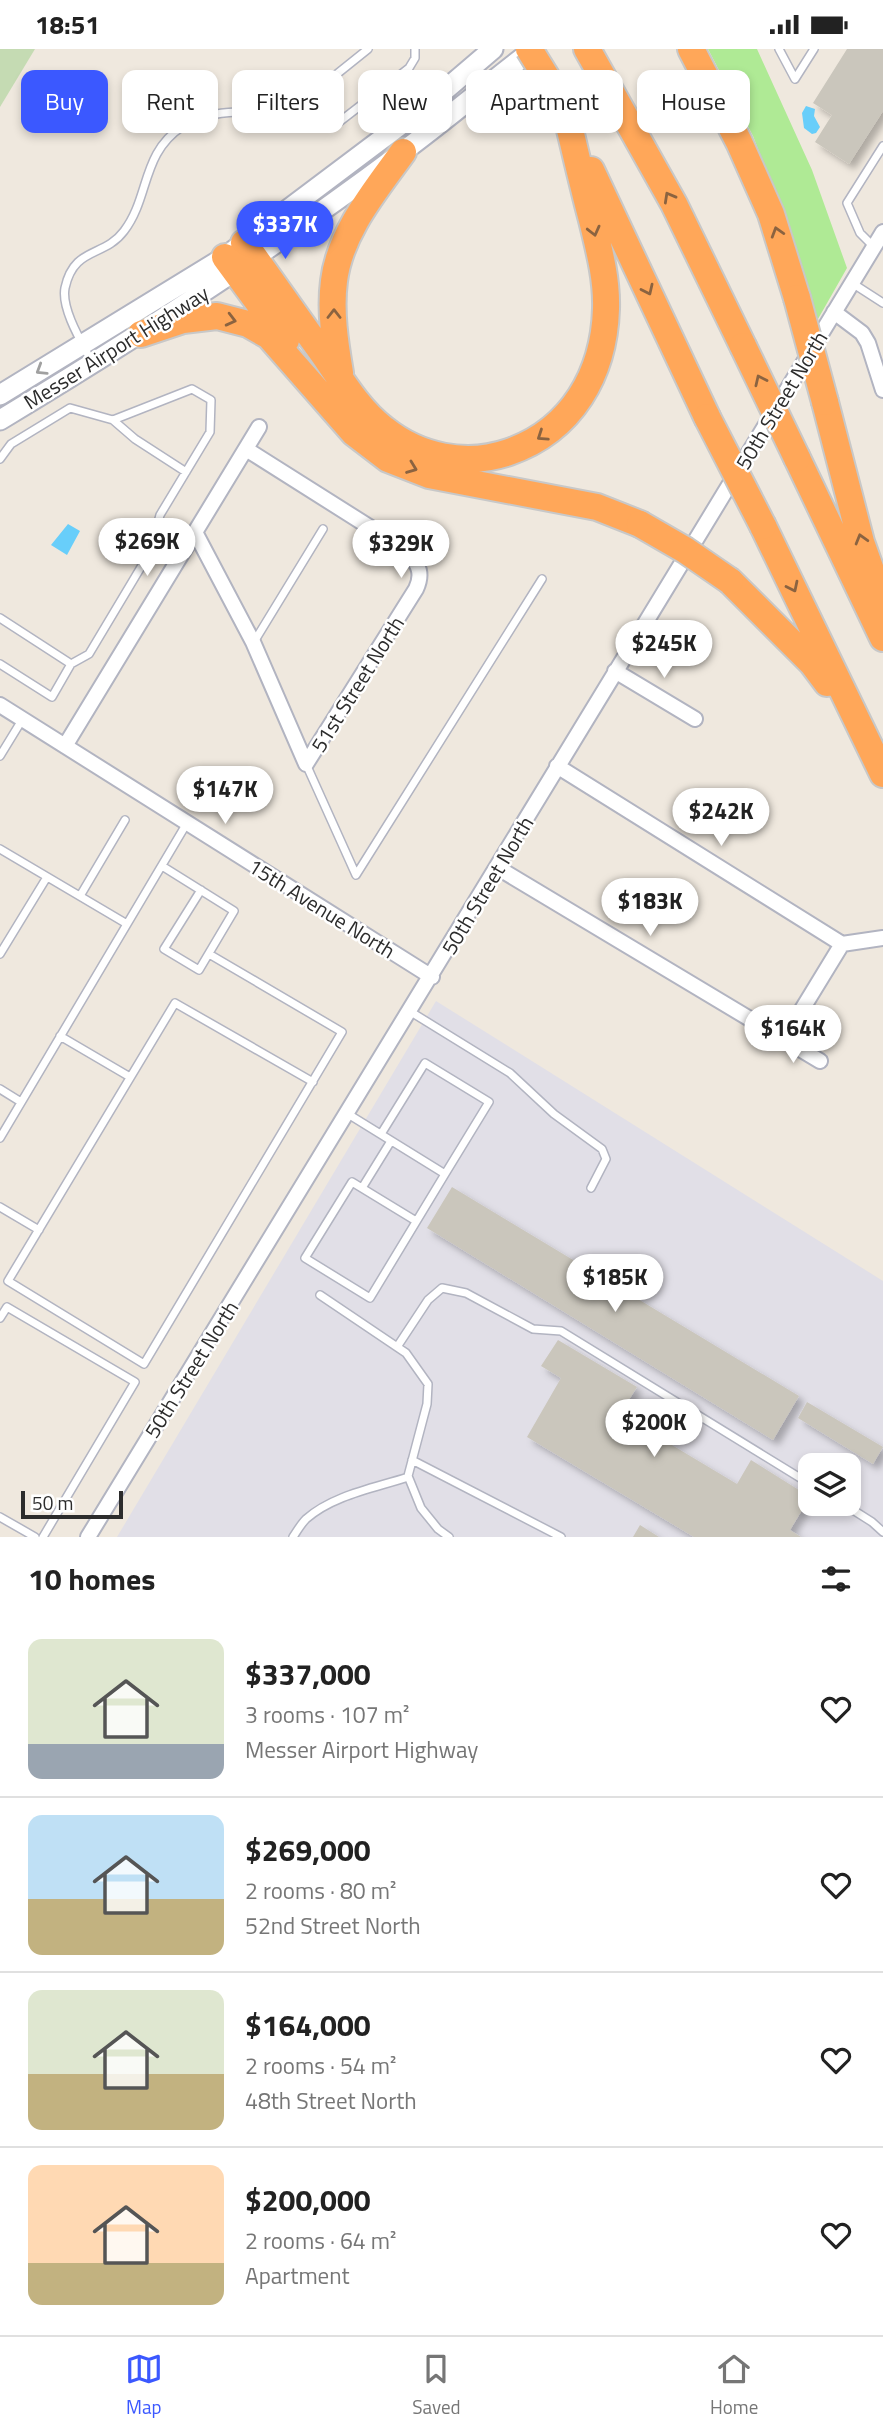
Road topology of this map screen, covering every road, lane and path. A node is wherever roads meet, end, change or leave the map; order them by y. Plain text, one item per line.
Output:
1 (368, 49) edge
2 (415, 49) edge
3 (493, 49) edge
4 (529, 49) edge
5 (534, 49) edge
6 (587, 49) edge
7 (779, 49) edge
8 (814, 49) edge
9 (692, 51) edge
10 (342, 70) edge
11 (542, 70) edge
12 (232, 111) edge
13 (344, 118) edge
14 (571, 133) edge
15 (575, 133) edge
16 (883, 146) edge
17 (403, 152) junction
18 (883, 232) edge
19 (874, 247) junction
20 (240, 257) junction
21 (852, 283) junction
22 (883, 303) edge
23 (834, 312) junction
24 (141, 334) junction
25 (82, 345) junction
26 (93, 363) junction
27 (342, 382) junction
28 (883, 390) edge
29 (0, 395) edge
30 (0, 420) edge
31 (113, 420) junction
32 (259, 428) dead end
33 (354, 433) junction
34 (246, 449) junction
35 (0, 459) edge
36 (186, 472) junction
37 (323, 529) dead end
38 (195, 532) junction
39 (542, 579) dead end
40 (883, 604) edge
41 (0, 618) edge
42 (883, 638) edge
43 (253, 642) junction
44 (0, 664) edge
45 (71, 664) junction
46 (615, 671) junction
47 (0, 705) edge
48 (22, 719) junction
49 (695, 719) dead end
50 (864, 735) junction
51 (65, 746) junction
52 (0, 756) edge
53 (306, 764) junction
54 (557, 767) junction
55 (883, 773) edge
56 (125, 820) dead end
57 (187, 823) junction
58 (0, 849) edge
59 (162, 866) junction
60 (498, 868) junction
61 (47, 877) junction
62 (201, 890) junction
63 (80, 896) junction
64 (127, 924) junction
65 (883, 938) edge
66 (842, 944) junction
67 (0, 954) edge
68 (209, 954) junction
69 (432, 978) junction
70 (411, 1012) junction
71 (60, 1036) junction
72 (784, 1039) junction
73 (820, 1061) dead end
74 (131, 1077) junction
75 (313, 1081) junction
76 (0, 1089) edge
77 (22, 1102) junction
78 (348, 1114) junction
79 (381, 1134) junction
80 (0, 1137) edge
81 (391, 1140) junction
82 (445, 1174) junction
83 (362, 1188) junction
84 (591, 1188) dead end
85 (0, 1207) edge
86 (416, 1221) junction
87 (39, 1230) junction
88 (320, 1295) dead end
89 (0, 1318) edge
90 (397, 1347) junction
91 (412, 1460) junction
92 (798, 1477) edge
93 (408, 1478) junction
94 (861, 1515) edge
95 (0, 1517) edge
96 (883, 1532) edge
97 (35, 1537) edge
98 (43, 1537) edge
99 (88, 1537) edge
100 (293, 1537) edge
101 (449, 1537) edge
102 (561, 1537) edge

1 - 10 lane
2 - 13 lane
3 - 20 main road, Messer Airport Highway
4 - 11 highway, bridge
5 - 17 main road, Messer Airport Highway
42 -> 6 highway, bridge
7 - 8 lane
40 -> 9 highway, bridge
12 - 25 lane
14 -> 27 highway
15 -> 50 highway, bridge
16 - 19 lane
17 - 20 main road, Messer Airport Highway
27 -> 17 highway
18 - 19 street, 50th Street North
19 - 21 street, 50th Street North
20 - 24 main road, Messer Airport Highway
20 - 25 main road, Messer Airport Highway
20 - 27 highway
20 - 33 highway
21 - 22 lane
21 - 23 street, 50th Street North
23 - 28 street
23 - 46 street, 50th Street North
24 - 26 main road, Messer Airport Highway
24 -> 33 highway
25 - 26 lane
25 -> 29 main road, Messer Airport Highway
26 - 30 main road, Messer Airport Highway
31 - 35 lane
31 - 36 lane
31 - 36 lane
32 - 34 street
33 -> 50 highway, bridge
34 - 38 street
34 - 53 street, 51st Street North
36 - 45 lane
37 - 43 lane
38 - 43 street
38 - 51 street
39 - 53 lane
41 - 45 lane
43 - 53 street
44 - 45 lane
46 - 49 street
46 - 54 street, 50th Street North
47 - 48 street, 15th Avenue North
48 - 51 street, 15th Avenue North
48 - 52 lane
50 - 55 highway
51 - 57 street, 15th Avenue North
54 - 60 street, 50th Street North
54 - 66 street
56 - 63 lane
57 - 59 lane
57 - 69 street, 15th Avenue North
58 - 61 lane
59 - 62 lane
59 - 64 lane
60 - 69 street, 50th Street North
60 - 72 street
61 - 63 lane
61 - 67 lane
62 - 68 lane
62 - 68 lane
63 - 64 lane
64 - 71 lane
65 - 66 street
66 - 72 street
68 - 75 lane
69 - 70 street, 50th Street North
70 - 78 street, 50th Street North
70 - 84 lane
71 - 74 lane
71 - 77 lane
72 - 73 street
74 - 75 lane
74 - 87 lane
75 - 87 lane
76 - 77 lane
77 - 80 lane
78 - 79 lane
78 - 99 street, 50th Street North
79 - 81 lane
79 - 82 lane
81 - 82 lane
81 - 83 lane
82 - 86 lane
83 - 86 lane
83 - 86 lane
85 - 87 lane
88 - 90 lane
89 - 98 lane
90 - 91 lane
90 - 92 lane
91 - 93 lane
91 - 102 lane
93 - 100 lane
93 - 101 lane
94 - 96 lane
95 - 97 lane

